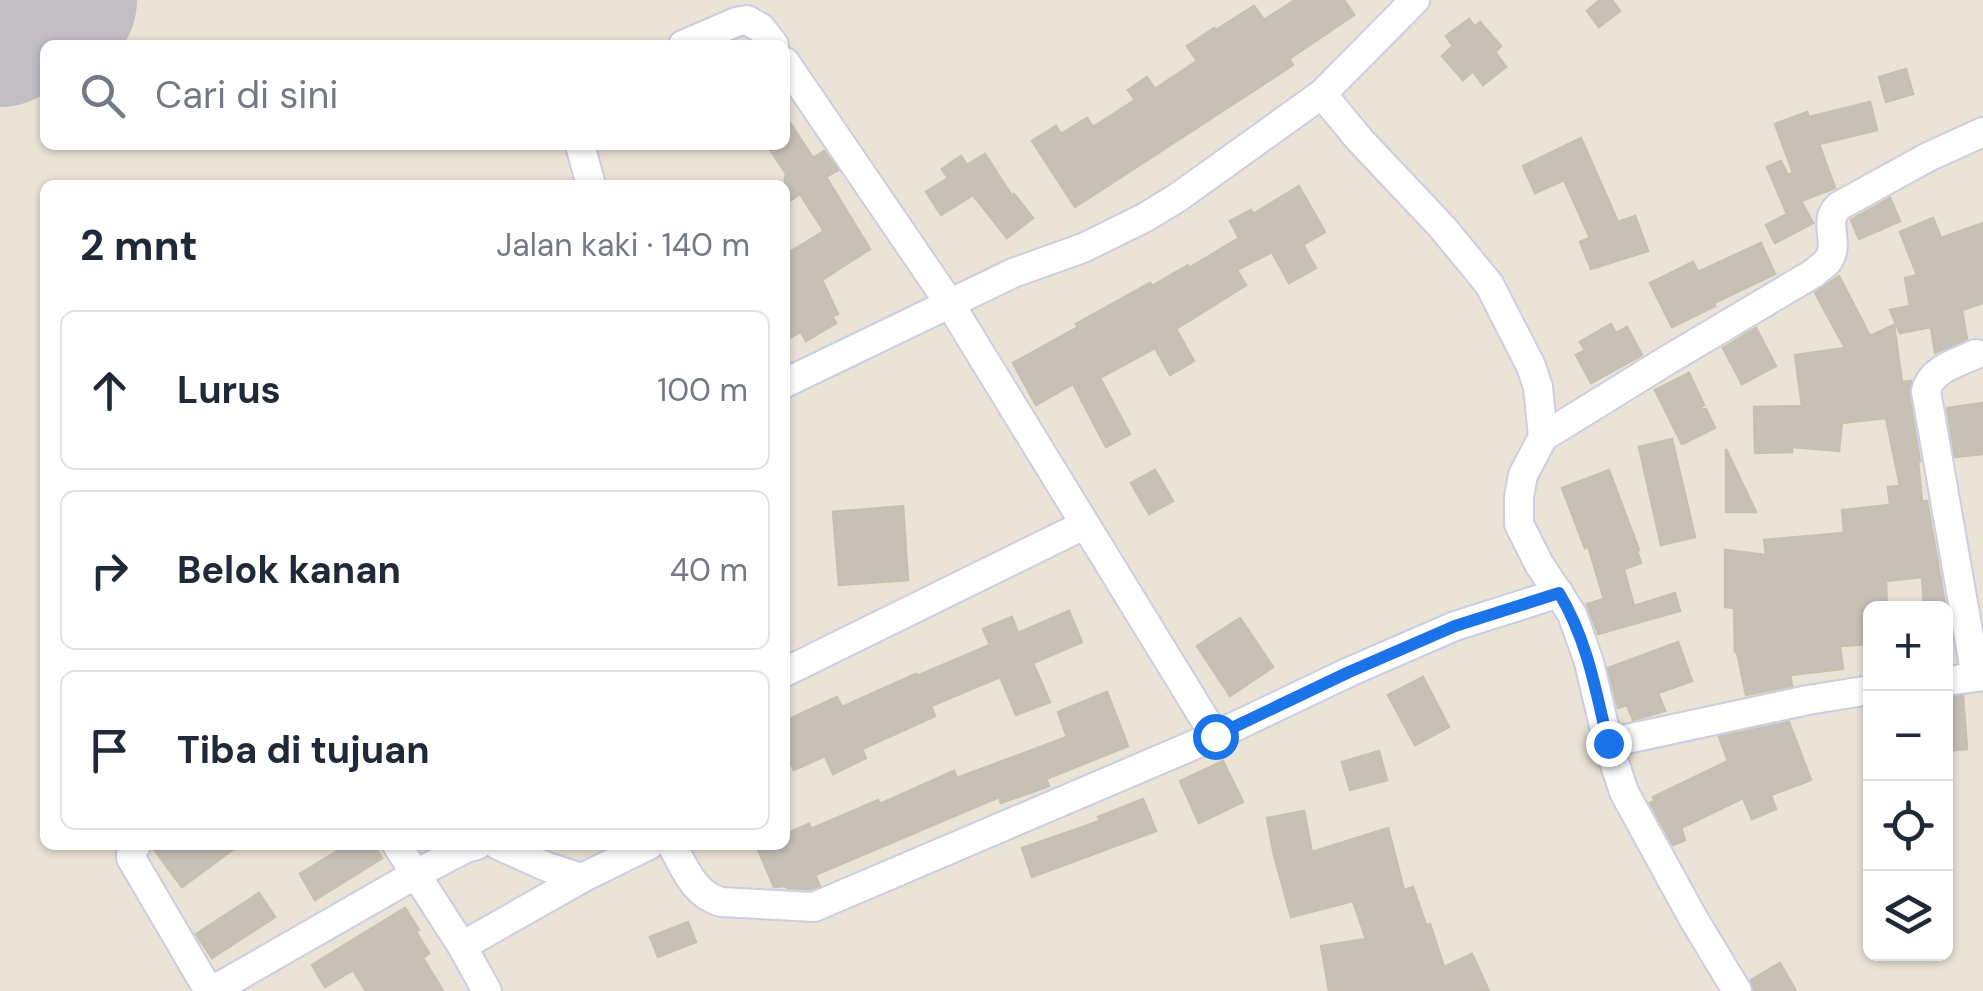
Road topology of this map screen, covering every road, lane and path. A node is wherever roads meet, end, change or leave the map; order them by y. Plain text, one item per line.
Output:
1 (1415, 0) edge
2 (695, 40) edge
3 (770, 40) edge
4 (790, 69) edge
5 (1322, 94) junction
6 (1983, 132) edge
7 (581, 150) edge
8 (590, 180) edge
9 (950, 304) junction
10 (1976, 354) dead end
11 (790, 381) edge
12 (1543, 438) junction
13 (1084, 525) junction
14 (1559, 593) junction
15 (790, 670) edge
16 (1980, 676) edge
17 (1953, 679) edge
18 (1864, 691) edge
19 (1215, 736) junction
20 (1608, 743) junction
21 (133, 850) edge
22 (401, 850) edge
23 (462, 850) edge
24 (509, 850) edge
25 (638, 850) edge
26 (675, 850) edge
27 (416, 874) junction
28 (582, 878) junction
29 (462, 946) junction
30 (210, 991) edge
31 (487, 991) edge
32 (1737, 991) edge

1 - 5 street
2 - 3 street
4 - 9 street
5 - 9 street
5 - 12 street
6 - 12 street
7 - 8 street
9 - 11 street
9 - 13 street
10 - 16 street
12 - 14 street
13 - 15 street
13 - 19 street
14 - 19 street
14 - 20 street
16 - 17 street
18 - 20 street
19 - 26 street
20 - 32 street
21 - 30 street
22 - 27 street
23 - 27 street
24 - 28 street
25 - 28 street
27 - 29 street
27 - 30 street
28 - 29 street
29 - 31 street

